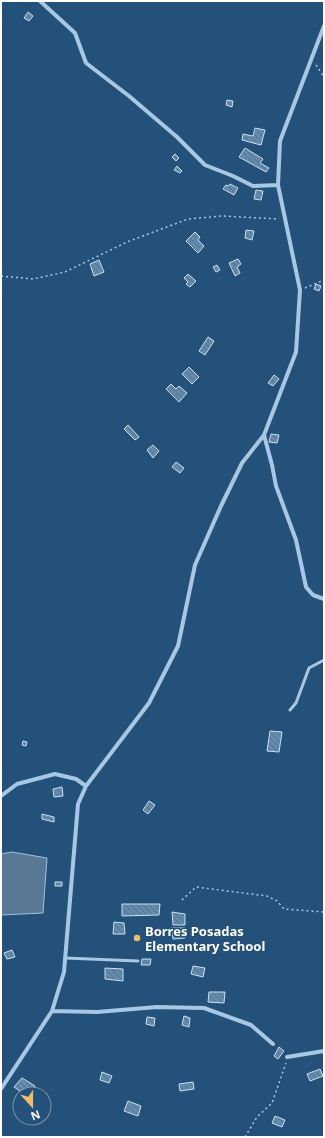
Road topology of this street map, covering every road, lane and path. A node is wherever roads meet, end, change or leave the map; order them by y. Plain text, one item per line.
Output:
1 (40, 1) edge
2 (324, 26) edge
3 (311, 60) junction
4 (324, 77) edge
5 (278, 185) junction
6 (285, 219) junction
7 (1, 276) edge
8 (324, 280) edge
9 (300, 290) junction
10 (264, 435) junction
11 (324, 599) edge
12 (324, 660) edge
13 (290, 710) dead end
14 (86, 786) junction
15 (1, 796) edge
16 (182, 900) dead end
17 (324, 912) edge
18 (65, 958) junction
19 (138, 961) dead end
20 (52, 1011) junction
21 (273, 1044) dead end
22 (324, 1051) edge
23 (287, 1057) joint
24 (1, 1089) edge
25 (245, 1137) edge

1 - 5 street
2 - 3 street
3 - 4 path
3 - 5 street
5 - 6 street
6 - 7 path
6 - 9 street
8 - 9 path
9 - 10 street
10 - 11 street
10 - 14 street
12 - 13 lane
14 - 15 street
14 - 18 street
16 - 17 path
18 - 19 lane
18 - 20 street
20 - 21 street
20 - 24 street
22 - 23 street
23 - 25 path

